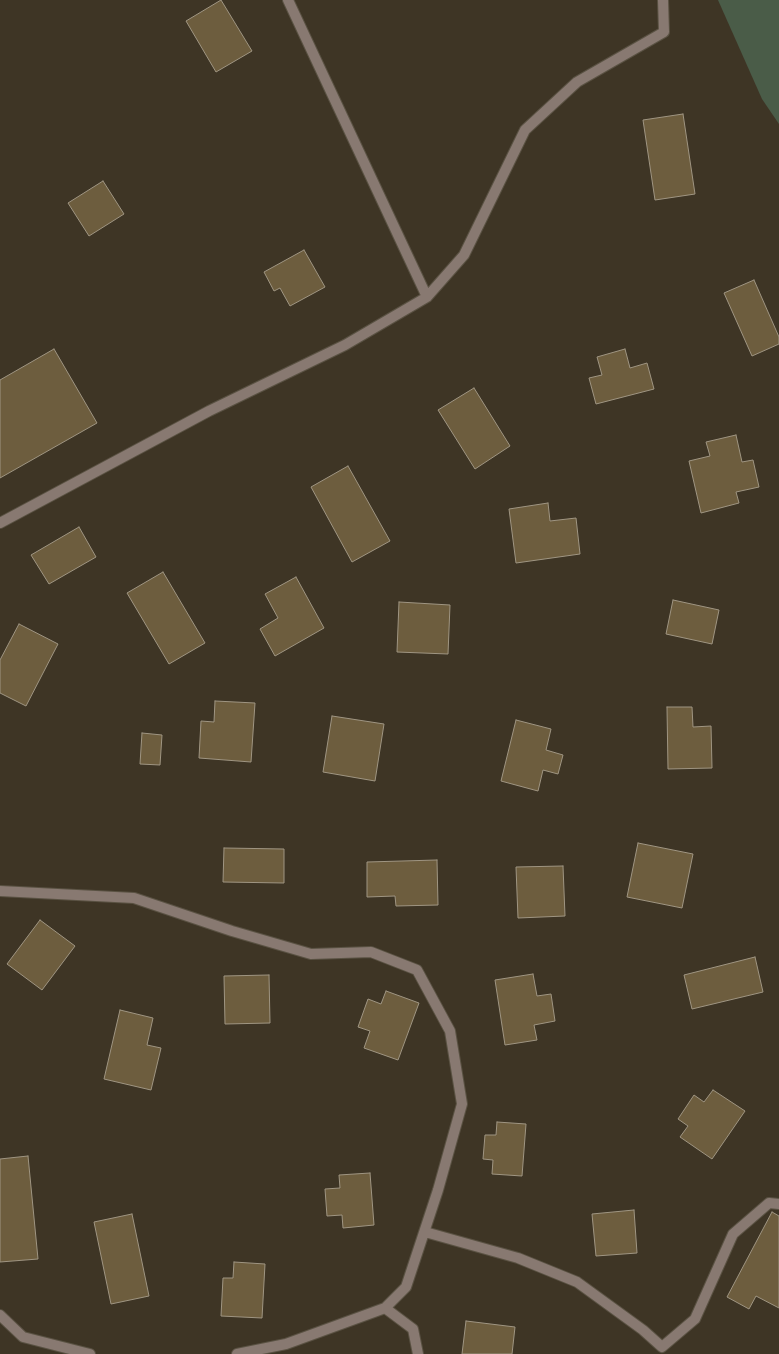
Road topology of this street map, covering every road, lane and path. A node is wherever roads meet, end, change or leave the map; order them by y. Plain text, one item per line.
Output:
1 (288, 0) edge
2 (663, 0) edge
3 (427, 297) junction
4 (0, 524) edge
5 (0, 891) edge
6 (779, 1204) edge
7 (425, 1232) junction
8 (386, 1308) junction
9 (0, 1315) edge
10 (90, 1354) edge
11 (237, 1354) edge
12 (418, 1354) edge

1 - 3 street
2 - 3 street
3 - 4 street
5 - 7 street
6 - 7 street
7 - 8 street
8 - 11 street
8 - 12 street
9 - 10 street

